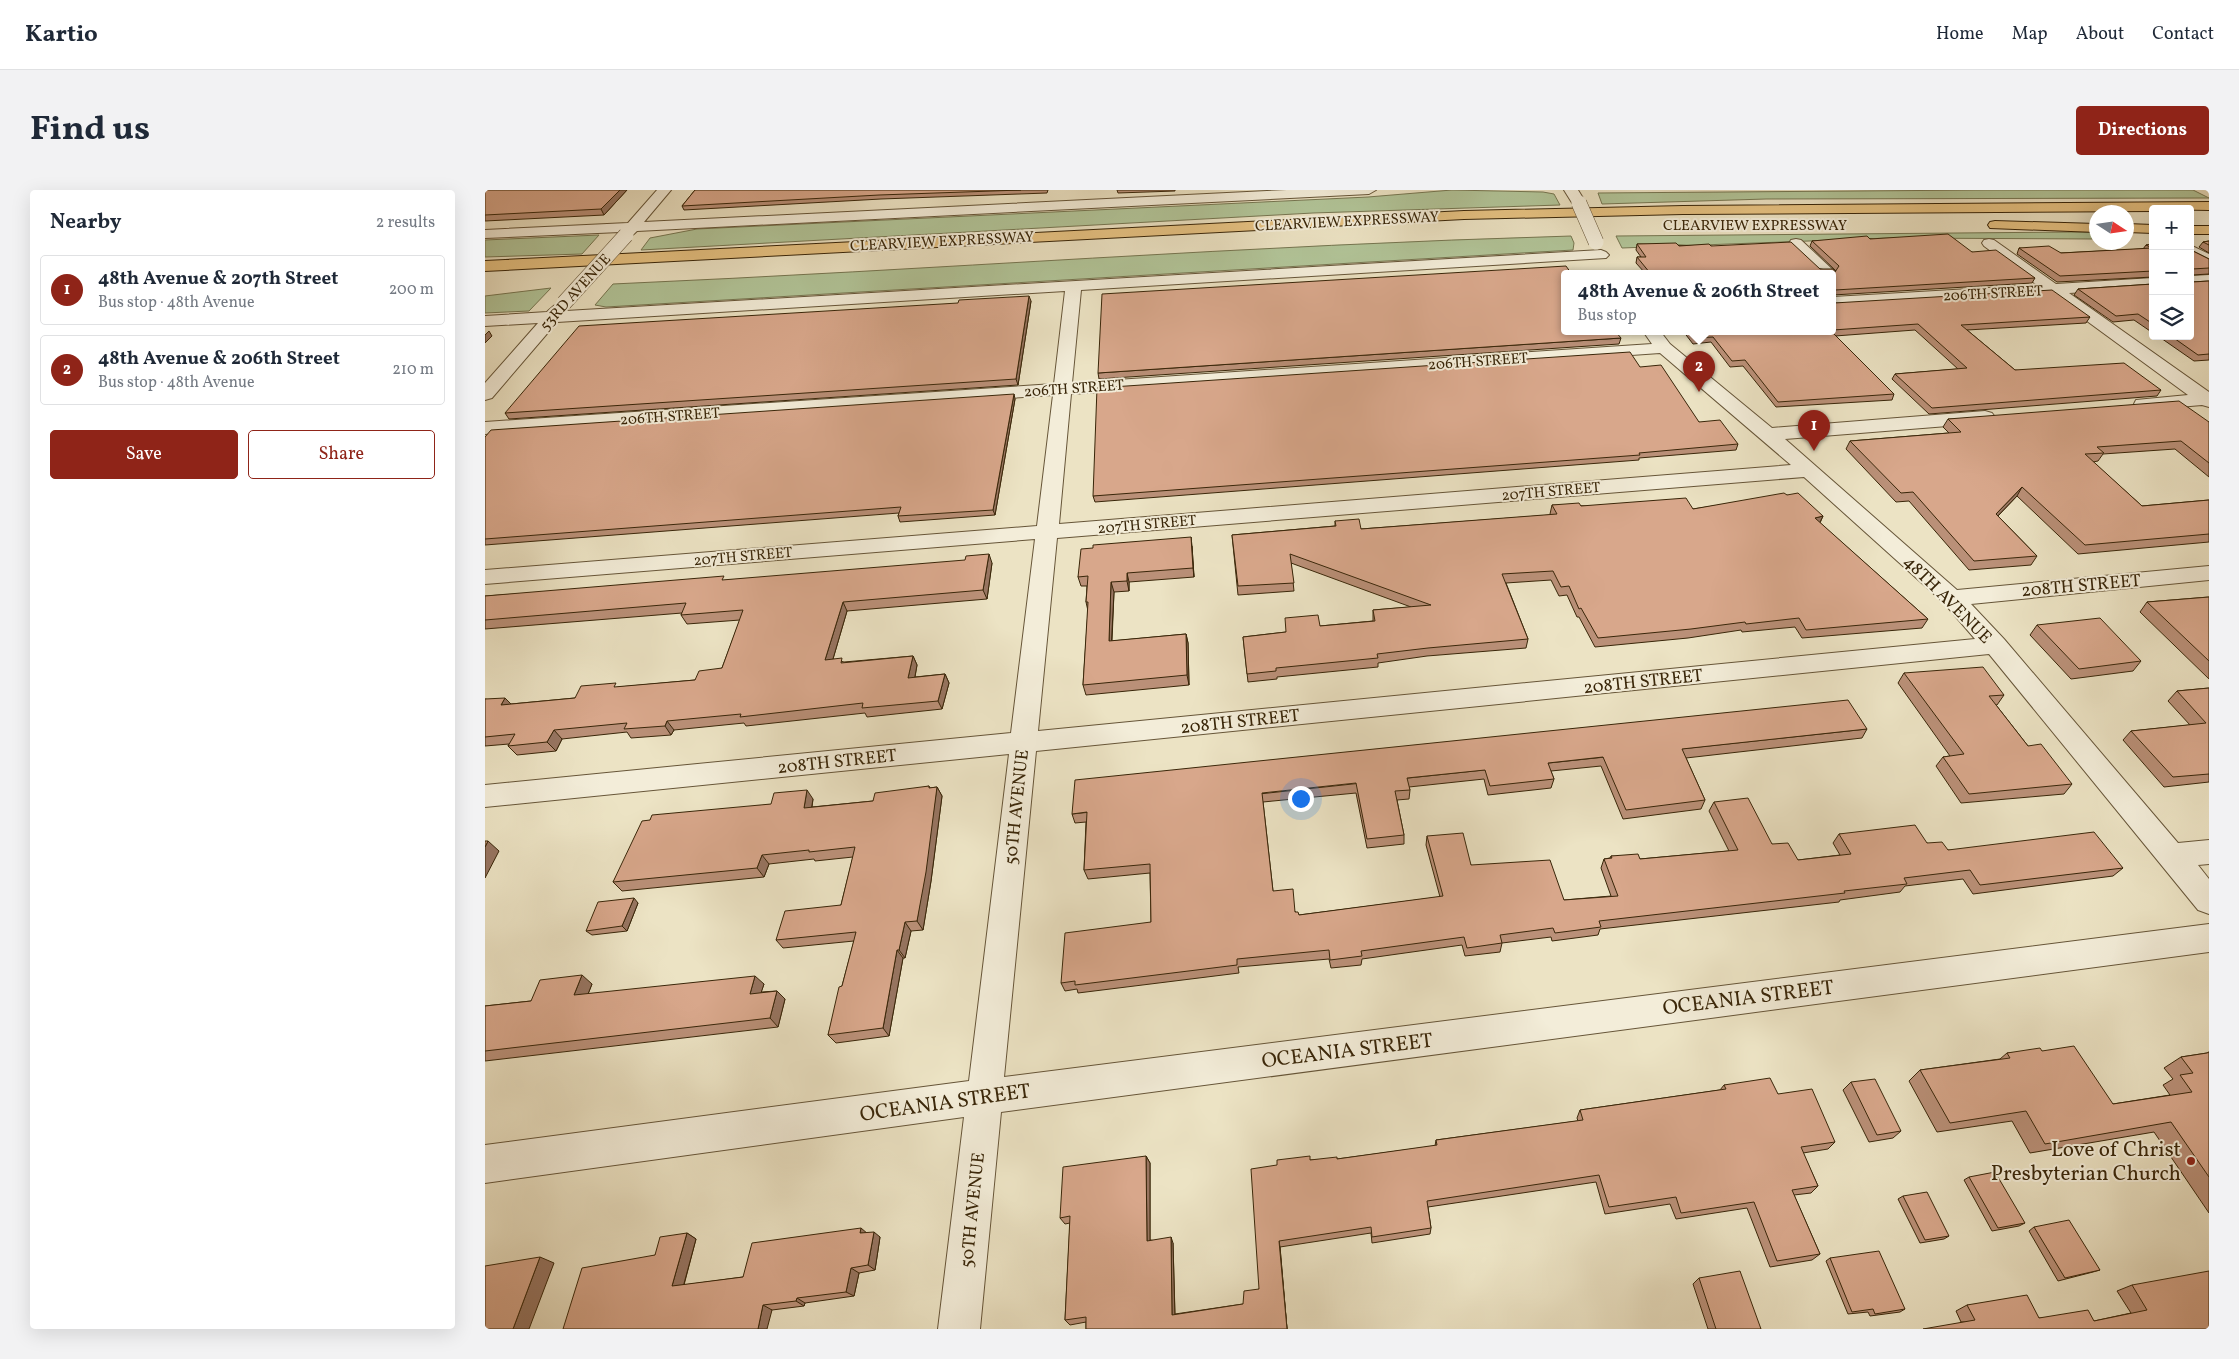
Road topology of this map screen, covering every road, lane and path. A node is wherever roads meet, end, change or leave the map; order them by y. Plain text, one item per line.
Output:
1 (664, 190) edge
2 (1369, 190) edge
3 (1571, 190) edge
4 (1083, 197) edge
5 (2209, 202) edge
6 (2130, 205) edge
7 (2089, 206) edge
8 (2134, 206) edge
9 (2209, 206) edge
10 (2194, 222) edge
11 (2209, 222) edge
12 (2089, 223) edge
13 (2134, 223) edge
14 (2149, 223) edge
15 (1576, 227) dead end
16 (1604, 227) dead end
17 (2089, 228) edge
18 (2134, 228) edge
19 (2149, 229) edge
20 (2194, 230) edge
21 (2209, 230) edge
22 (630, 231) junction
23 (485, 234) edge
24 (1302, 238) dead end
25 (1989, 242) dead end
26 (1796, 243) dead end
27 (1598, 249) junction
28 (1080, 250) dead end
29 (2192, 250) edge
30 (2209, 260) edge
31 (485, 266) edge
32 (1610, 269) dead end
33 (1824, 270) edge
34 (614, 275) dead end
35 (564, 278) dead end
36 (2209, 280) edge
37 (1836, 281) edge
38 (2194, 281) edge
39 (2149, 284) edge
40 (1074, 286) junction
41 (2053, 290) junction
42 (1857, 301) junction
43 (1836, 302) edge
44 (553, 317) junction
45 (485, 321) edge
46 (1658, 340) edge
47 (1062, 389) junction
48 (485, 394) edge
49 (2208, 400) edge
50 (2121, 406) edge
51 (2003, 415) edge
52 (485, 428) edge
53 (1768, 434) junction
54 (1809, 470) junction
55 (1045, 532) junction
56 (2209, 573) edge
57 (485, 577) edge
58 (1953, 598) junction
59 (1995, 645) junction
60 (1023, 742) junction
61 (485, 796) edge
62 (2209, 852) edge
63 (2173, 856) junction
64 (2209, 901) edge
65 (2209, 938) edge
66 (984, 1097) junction
67 (485, 1164) edge
68 (959, 1329) edge

1 - 22 street, 53RD AVENUE
2 - 4 street, CLEARVIEW EXPRESSWAY
3 - 27 street, bridge
4 - 22 street, CLEARVIEW EXPRESSWAY
5 - 6 highway
7 - 31 highway, CLEARVIEW EXPRESSWAY
8 - 9 highway, CLEARVIEW EXPRESSWAY
10 - 11 highway
12 - 17 highway
13 - 14 highway
15 - 16 highway
18 - 19 highway
20 - 21 highway
22 - 23 street, CLEARVIEW EXPRESSWAY
22 - 44 street, 53RD AVENUE, bridge
24 - 28 highway, CLEARVIEW EXPRESSWAY
25 - 41 street
26 - 33 street
27 - 32 street
27 - 40 street
29 - 30 street
34 - 35 highway
36 - 38 street
37 - 42 street
39 - 41 street, 206TH STREET
40 - 44 street
40 - 47 street, 50TH AVENUE
41 - 42 street, 206TH STREET
41 - 49 street
42 - 43 street, 206TH STREET
44 - 45 street
44 - 48 street, 53RD AVENUE
46 - 47 street, 206TH STREET
46 - 53 street, 48TH AVENUE
47 - 52 street, 206TH STREET
47 - 55 street, 50TH AVENUE
49 - 50 street
51 - 53 street
53 - 54 street, 48TH AVENUE
54 - 55 street, 207TH STREET
54 - 58 street, 48TH AVENUE
55 - 57 street, 207TH STREET
55 - 60 street, 50TH AVENUE
56 - 58 street, 208TH STREET
58 - 59 street, 48TH AVENUE
59 - 60 street, 208TH STREET
59 - 63 street, 48TH AVENUE
60 - 61 street, 208TH STREET
60 - 66 street, 50TH AVENUE
62 - 63 street
63 - 64 street, 48TH AVENUE
65 - 66 street, OCEANIA STREET
66 - 67 street, OCEANIA STREET
66 - 68 street, 50TH AVENUE

